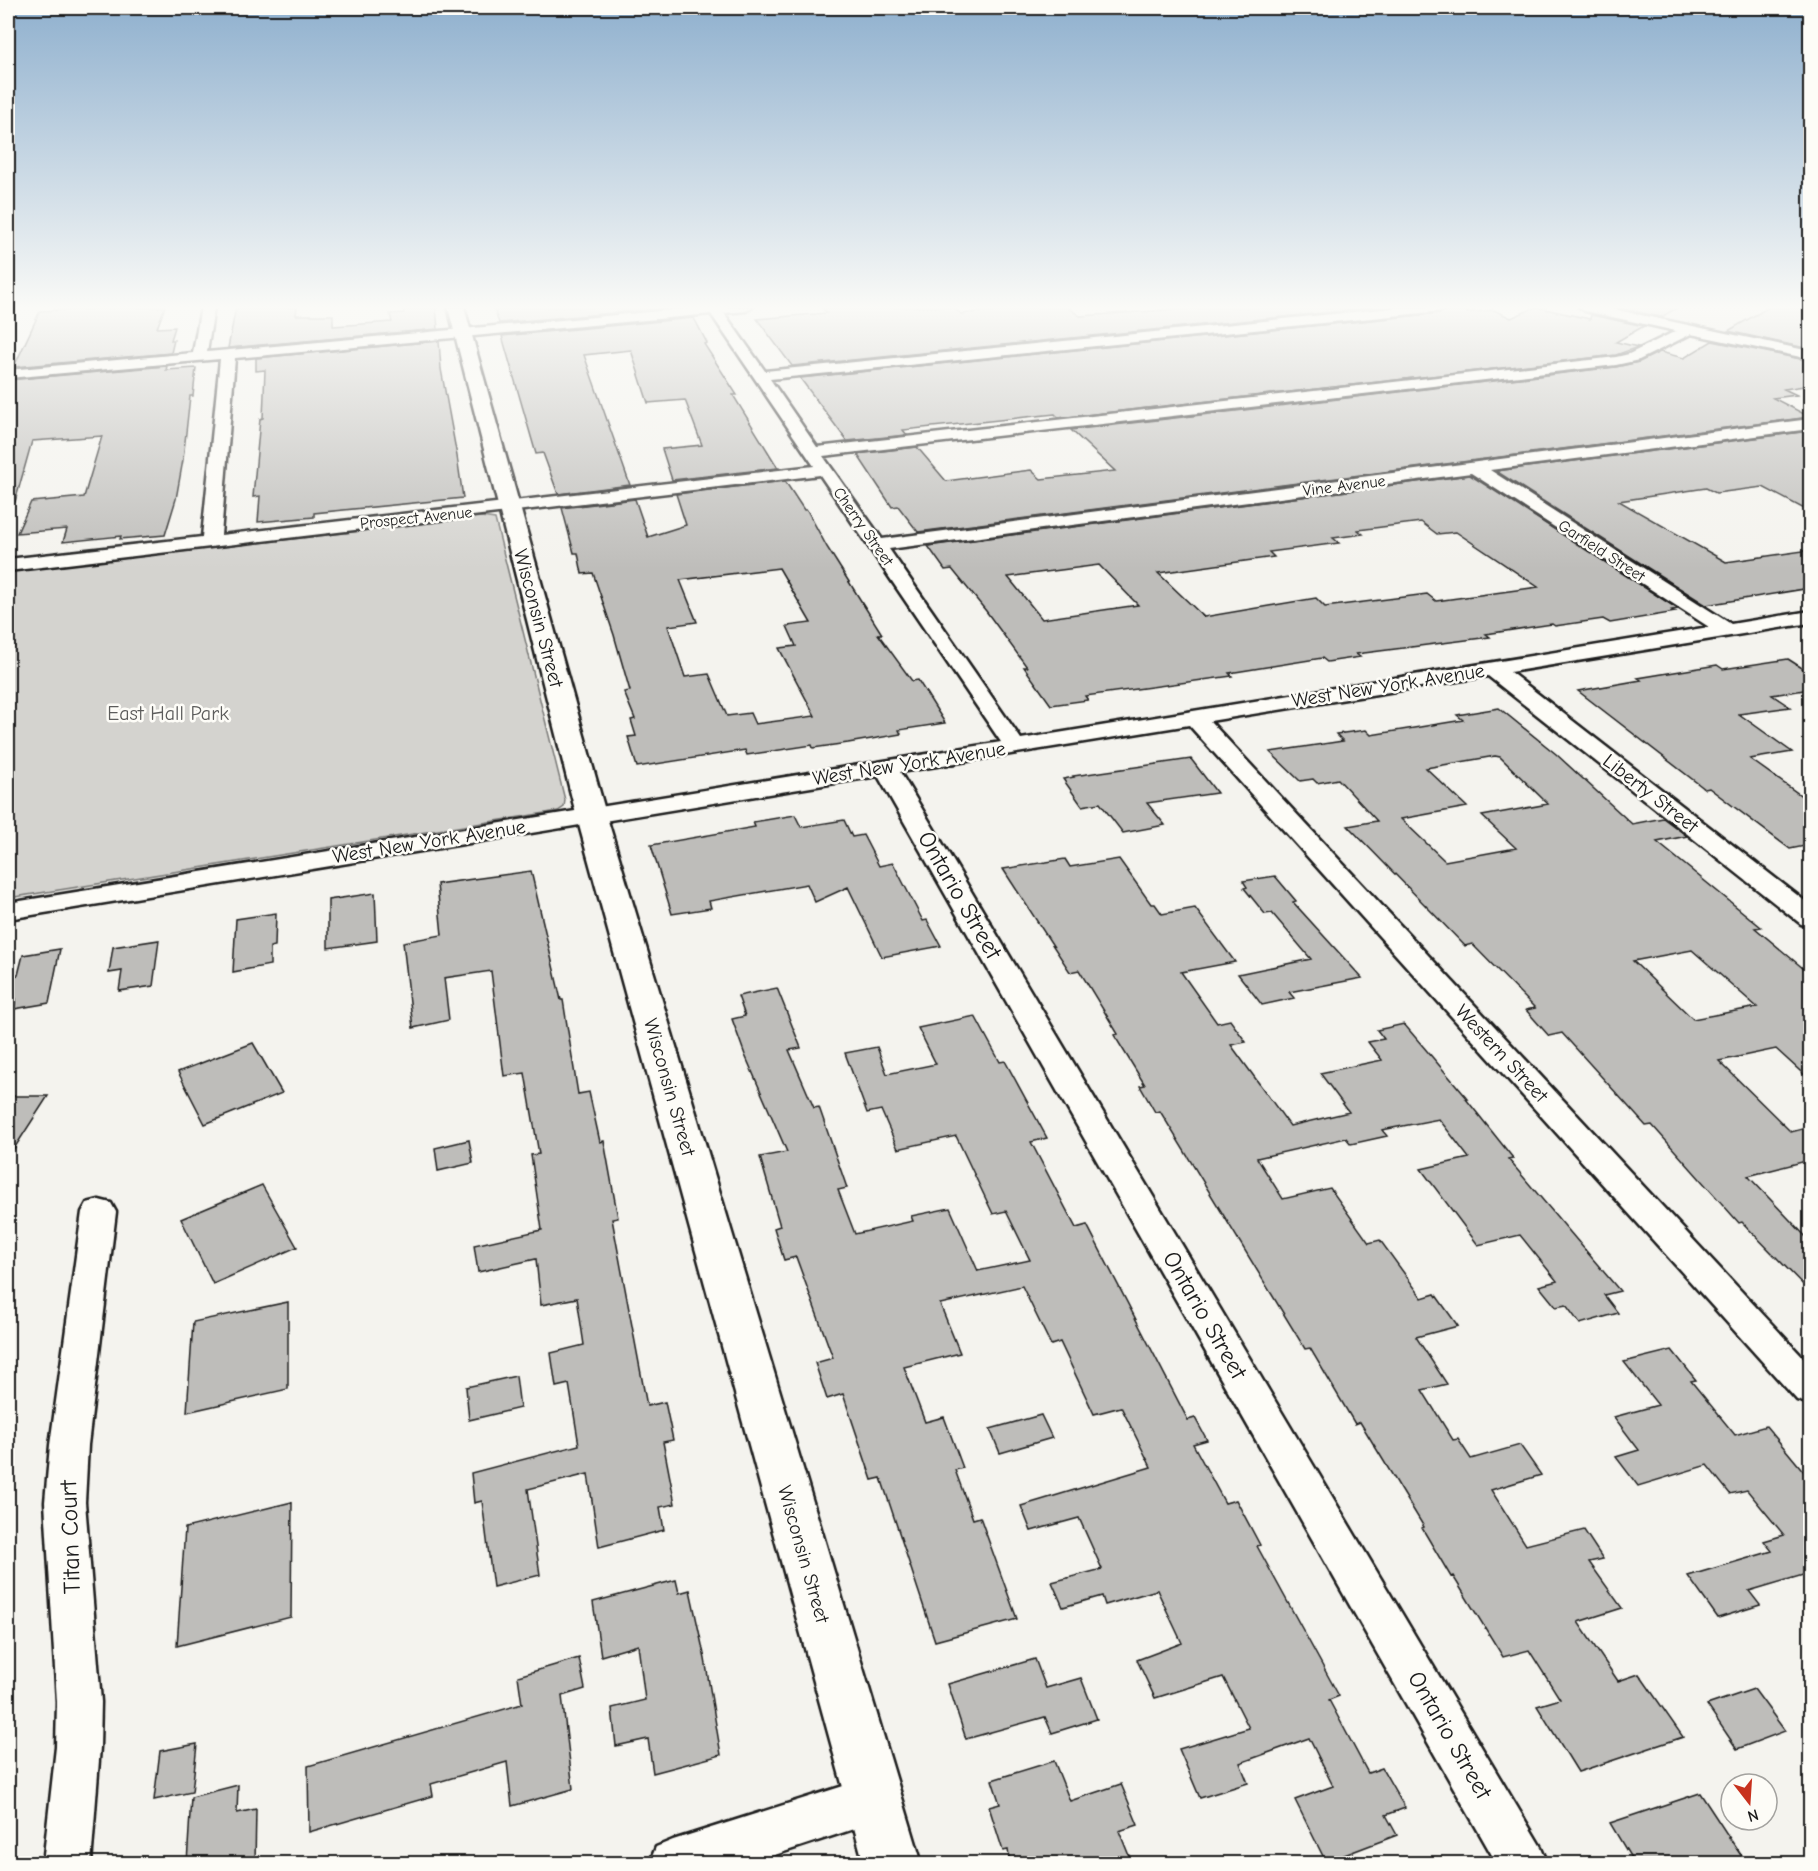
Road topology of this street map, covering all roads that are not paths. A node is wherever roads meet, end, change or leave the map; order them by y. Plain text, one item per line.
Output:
1 (224, 394) edge
2 (480, 394) edge
3 (773, 394) edge
4 (1322, 394) edge
5 (1810, 424) edge
6 (812, 452) junction
7 (1475, 468) junction
8 (824, 470) junction
9 (510, 507) junction
10 (211, 541) junction
11 (877, 545) junction
12 (8, 565) edge
13 (1810, 617) edge
14 (1728, 631) junction
15 (1491, 668) junction
16 (1194, 717) junction
17 (1015, 746) junction
18 (885, 767) junction
19 (591, 814) junction
20 (8, 911) edge
21 (1810, 918) edge
22 (99, 1212) dead end
23 (1810, 1389) edge
24 (874, 1799) junction
25 (67, 1863) edge
26 (673, 1863) edge
27 (893, 1863) edge
28 (1524, 1863) edge

1 - 10 street
2 - 9 street, Wisconsin Street
3 - 6 street, Cherry Street
4 - 6 street
5 - 7 street, Vine Avenue
6 - 8 street, Cherry Street
7 - 11 street, Vine Avenue
7 - 14 street, Garfield Street
8 - 9 street, Prospect Avenue
8 - 11 street, Cherry Street
9 - 10 street, Prospect Avenue
9 - 19 street, Wisconsin Street
10 - 12 street, Prospect Avenue
11 - 17 street, Cherry Street
13 - 14 street, West New York Avenue
14 - 15 street, West New York Avenue
15 - 16 street, West New York Avenue
15 - 21 street, Liberty Street
16 - 17 street, West New York Avenue
16 - 23 street, Western Street
17 - 18 street, West New York Avenue
18 - 19 street, West New York Avenue
18 - 28 street, Ontario Street
19 - 20 street, West New York Avenue
19 - 24 street, Wisconsin Street
22 - 25 street, Titan Court
24 - 26 street
24 - 27 street, Wisconsin Street

